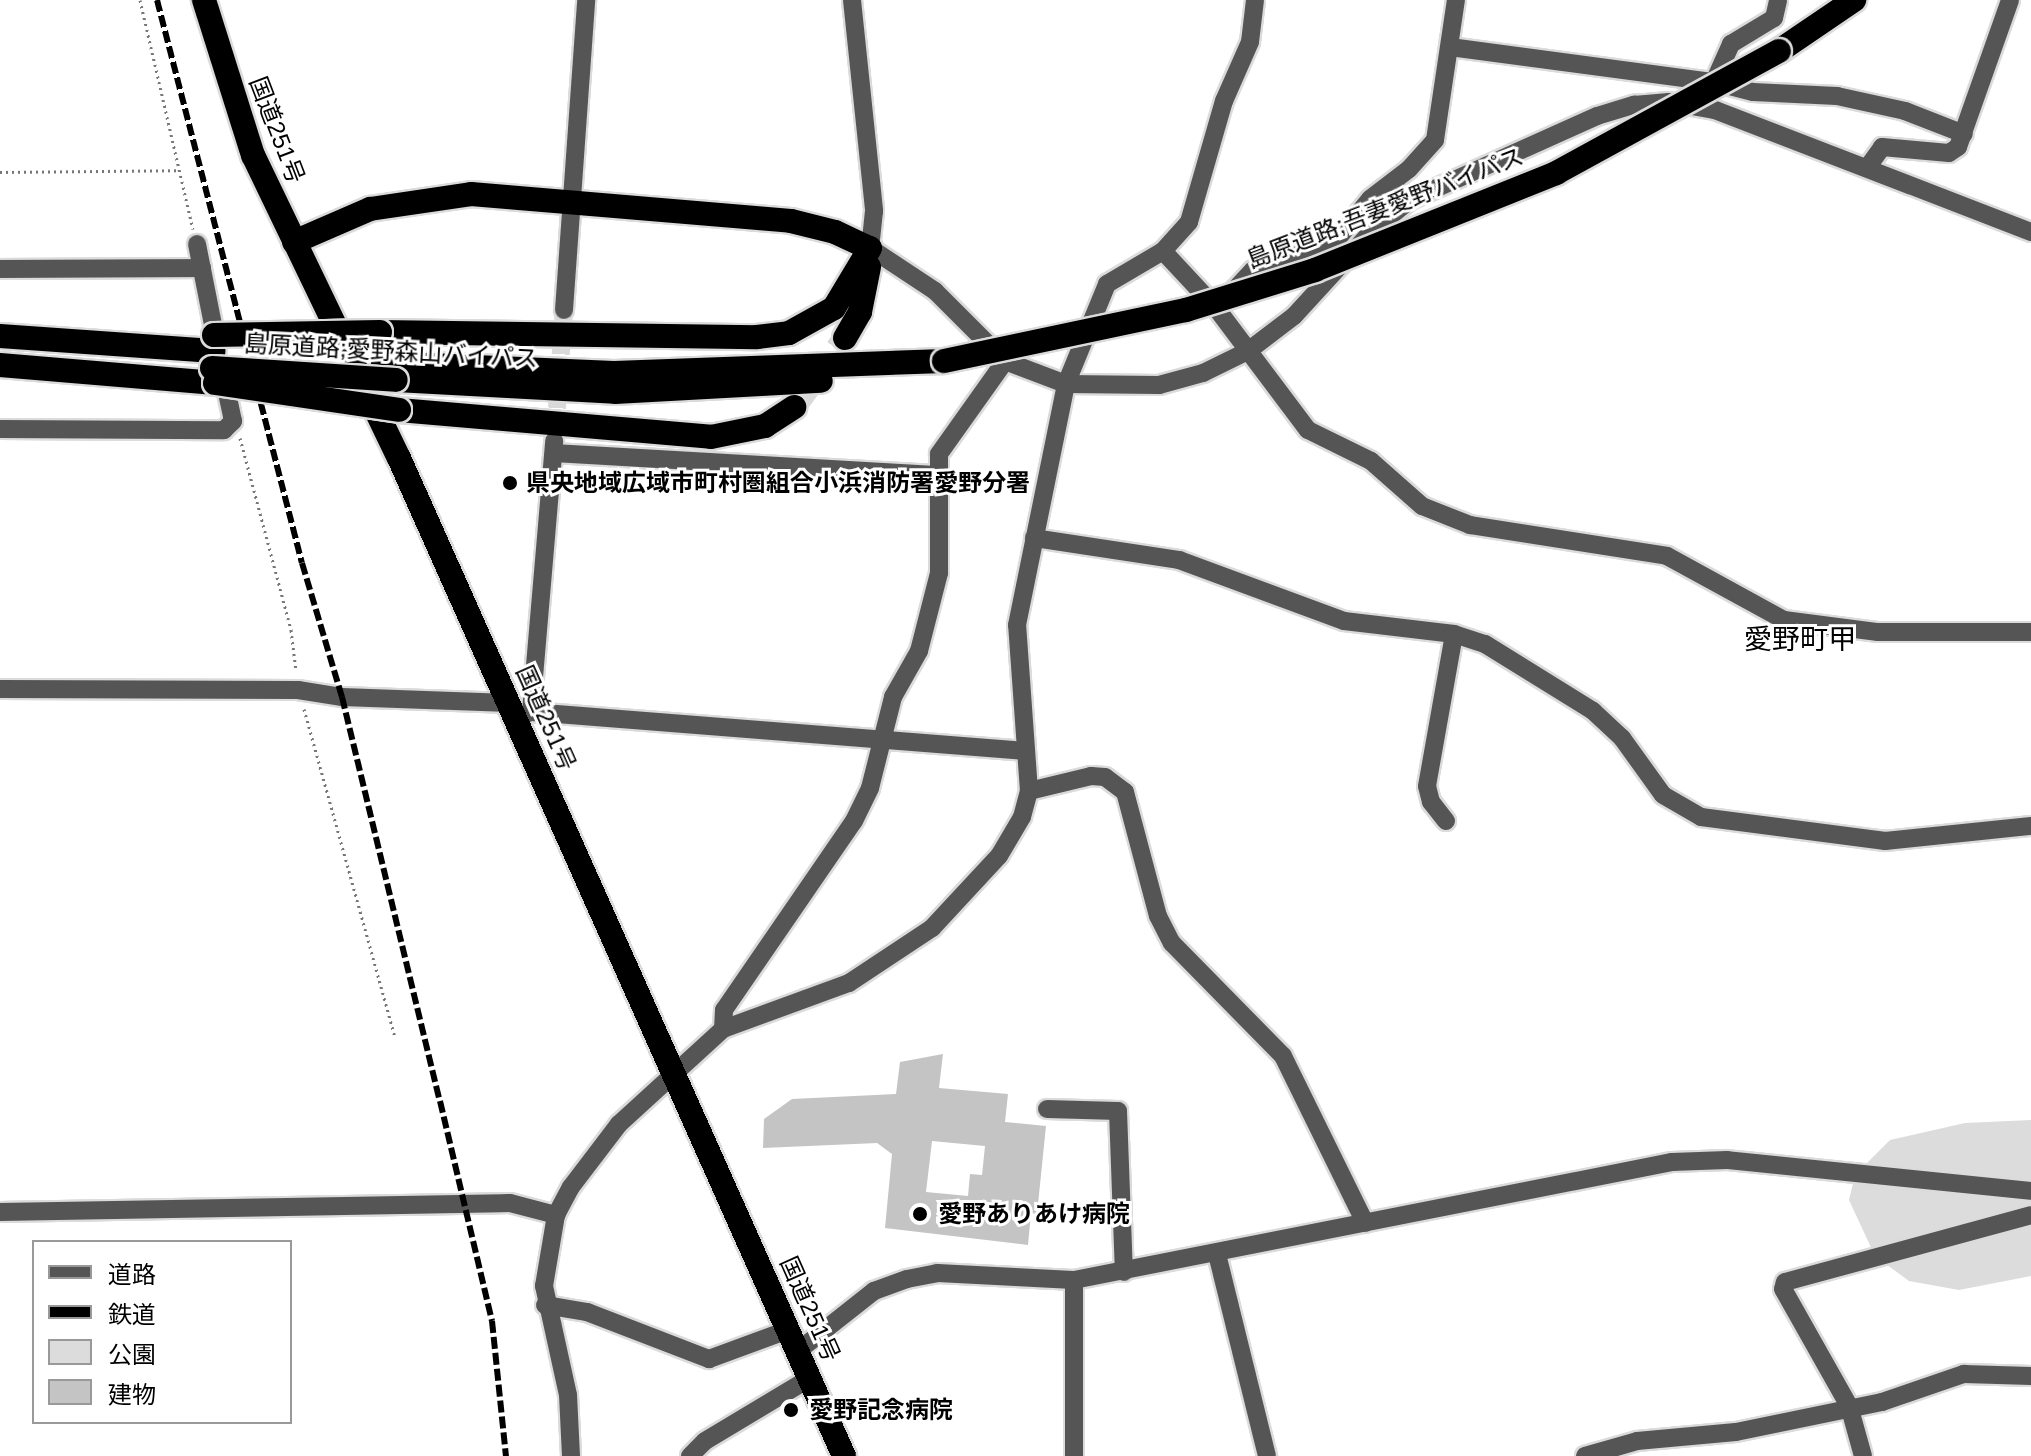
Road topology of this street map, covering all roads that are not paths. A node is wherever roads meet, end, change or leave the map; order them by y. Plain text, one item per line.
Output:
1 (204, 0) edge
2 (586, 0) edge
3 (852, 0) edge
4 (1255, 0) edge
5 (1456, 0) edge
6 (1778, 0) edge
7 (1854, 0) edge
8 (2010, 0) edge
9 (1450, 47) junction
10 (1714, 82) junction
11 (1964, 134) junction
12 (1867, 168) junction
13 (570, 201) junction
14 (2031, 232) edge
15 (294, 242) junction
16 (197, 244) road end
17 (870, 248) junction
18 (1163, 251) junction
19 (202, 268) junction
20 (0, 269) edge
21 (1217, 309) junction
22 (564, 310) tunnel mouth
23 (845, 338) tunnel mouth
24 (2, 343) edge
25 (1248, 351) junction
26 (214, 359) junction
27 (1005, 361) junction
28 (0, 365) edge
29 (777, 376) joint
30 (1066, 384) junction
31 (794, 407) tunnel mouth
32 (0, 429) edge
33 (939, 475) junction
34 (1034, 538) junction
35 (2031, 632) edge
36 (1454, 634) junction
37 (0, 689) edge
38 (518, 711) junction
39 (882, 737) junction
40 (1023, 751) junction
41 (1029, 791) junction
42 (1446, 821) dead end
43 (2031, 826) edge
44 (723, 1029) junction
45 (673, 1073) junction
46 (1047, 1109) dead end
47 (2031, 1191) edge
48 (0, 1212) edge
49 (556, 1215) junction
50 (2031, 1215) edge
51 (1365, 1223) junction
52 (1217, 1254) junction
53 (1124, 1272) junction
54 (1074, 1280) junction
55 (545, 1305) junction
56 (793, 1340) junction
57 (2031, 1376) edge
58 (810, 1378) junction
59 (1849, 1406) junction
60 (571, 1456) edge
61 (690, 1456) edge
62 (844, 1456) edge
63 (1074, 1456) edge
64 (1267, 1456) edge
65 (1585, 1456) edge
66 (1863, 1456) edge

1 - 15 highway, 国道251号
2 - 13 street
3 - 17 street
4 - 18 street
5 - 9 street
6 - 10 street
7 - 29 highway, 島原道路;吾妻愛野バイパス, bridge
8 - 11 street
9 - 10 street
9 - 21 street
10 - 11 street
11 - 12 street
12 - 14 street
12 - 25 street
13 - 15 highway
13 - 17 highway
13 - 22 street
15 - 38 highway, 国道251号
16 - 19 street
17 - 23 highway
17 - 26 highway, bridge
17 - 27 street
18 - 21 street
18 - 30 street
19 - 20 street
19 - 32 street
21 - 25 street
24 - 26 highway, 島原道路;愛野森山バイパス
25 - 30 street
25 - 35 street
26 - 28 highway
26 - 29 highway, 島原道路;愛野森山バイパス, bridge
26 - 31 highway, bridge
27 - 30 street
27 - 33 street
30 - 34 street
33 - 38 street
33 - 39 street
34 - 36 street
34 - 40 street
36 - 42 street
36 - 43 street
37 - 38 street
38 - 39 street
38 - 45 highway, 国道251号
39 - 40 street
39 - 44 street
40 - 41 street
41 - 44 street
41 - 51 street
44 - 45 street
45 - 49 street
45 - 56 highway, 国道251号
46 - 53 street
47 - 51 street
48 - 49 street
49 - 55 street
50 - 59 street
51 - 52 street
52 - 53 street
52 - 64 street
53 - 54 street
54 - 56 street
54 - 63 street
55 - 56 street
55 - 60 street
56 - 58 highway, 国道251号
57 - 59 street
58 - 61 street
58 - 62 highway, 国道251号
59 - 65 street
59 - 66 street

